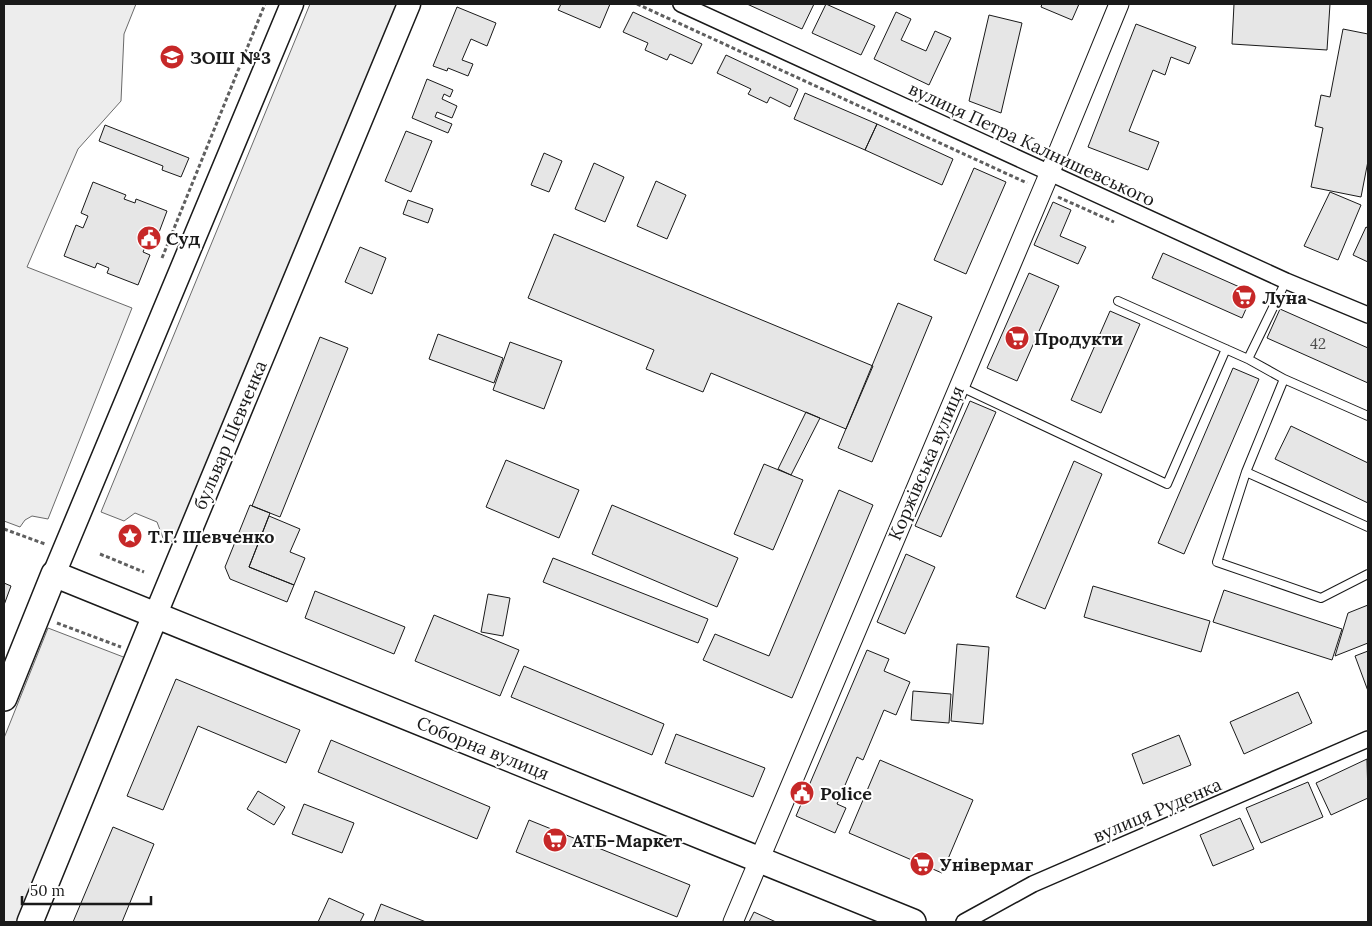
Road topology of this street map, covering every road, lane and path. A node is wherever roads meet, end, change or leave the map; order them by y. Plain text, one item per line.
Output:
1 (292, 4) edge
2 (409, 4) edge
3 (681, 4) edge
4 (1119, 4) edge
5 (1050, 172) junction
6 (1286, 280) junction
7 (1118, 301) dead end
8 (1368, 315) edge
9 (1226, 349) junction
10 (1248, 359) junction
11 (1284, 379) junction
12 (959, 386) junction
13 (1368, 416) edge
14 (1246, 472) junction
15 (1368, 527) edge
16 (4, 529) edge
17 (46, 544) dead end
18 (100, 554) dead end
19 (144, 572) dead end
20 (54, 574) junction
21 (1368, 574) edge
22 (154, 616) junction
23 (56, 623) dead end
24 (127, 649) dead end
25 (4, 698) edge
26 (1368, 739) edge
27 (758, 858) junction
28 (30, 922) edge
29 (733, 922) edge
30 (912, 922) edge
31 (964, 922) edge

1 - 20 main road
2 - 22 main road, бульвар Шевченка
3 - 5 street, вулиця Петра Калнишевського
4 - 5 street, Коржівська вулиця
5 - 6 street, вулиця Петра Калнишевського
5 - 12 street, Коржівська вулиця
6 - 8 street, вулиця Петра Калнишевського
6 - 10 lane
7 - 9 lane
9 - 10 lane
9 - 12 lane
10 - 11 lane
11 - 13 lane
11 - 14 lane
12 - 27 street, Коржівська вулиця
14 - 15 lane
14 - 21 lane
16 - 17 path
18 - 19 path
20 - 22 main road, Соборна вулиця
20 - 25 main road
22 - 27 main road, Соборна вулиця
22 - 28 main road, бульвар Шевченка
23 - 24 path
26 - 31 street, вулиця Руденка
27 - 29 street, Коржівська вулиця
27 - 30 main road, Соборна вулиця

